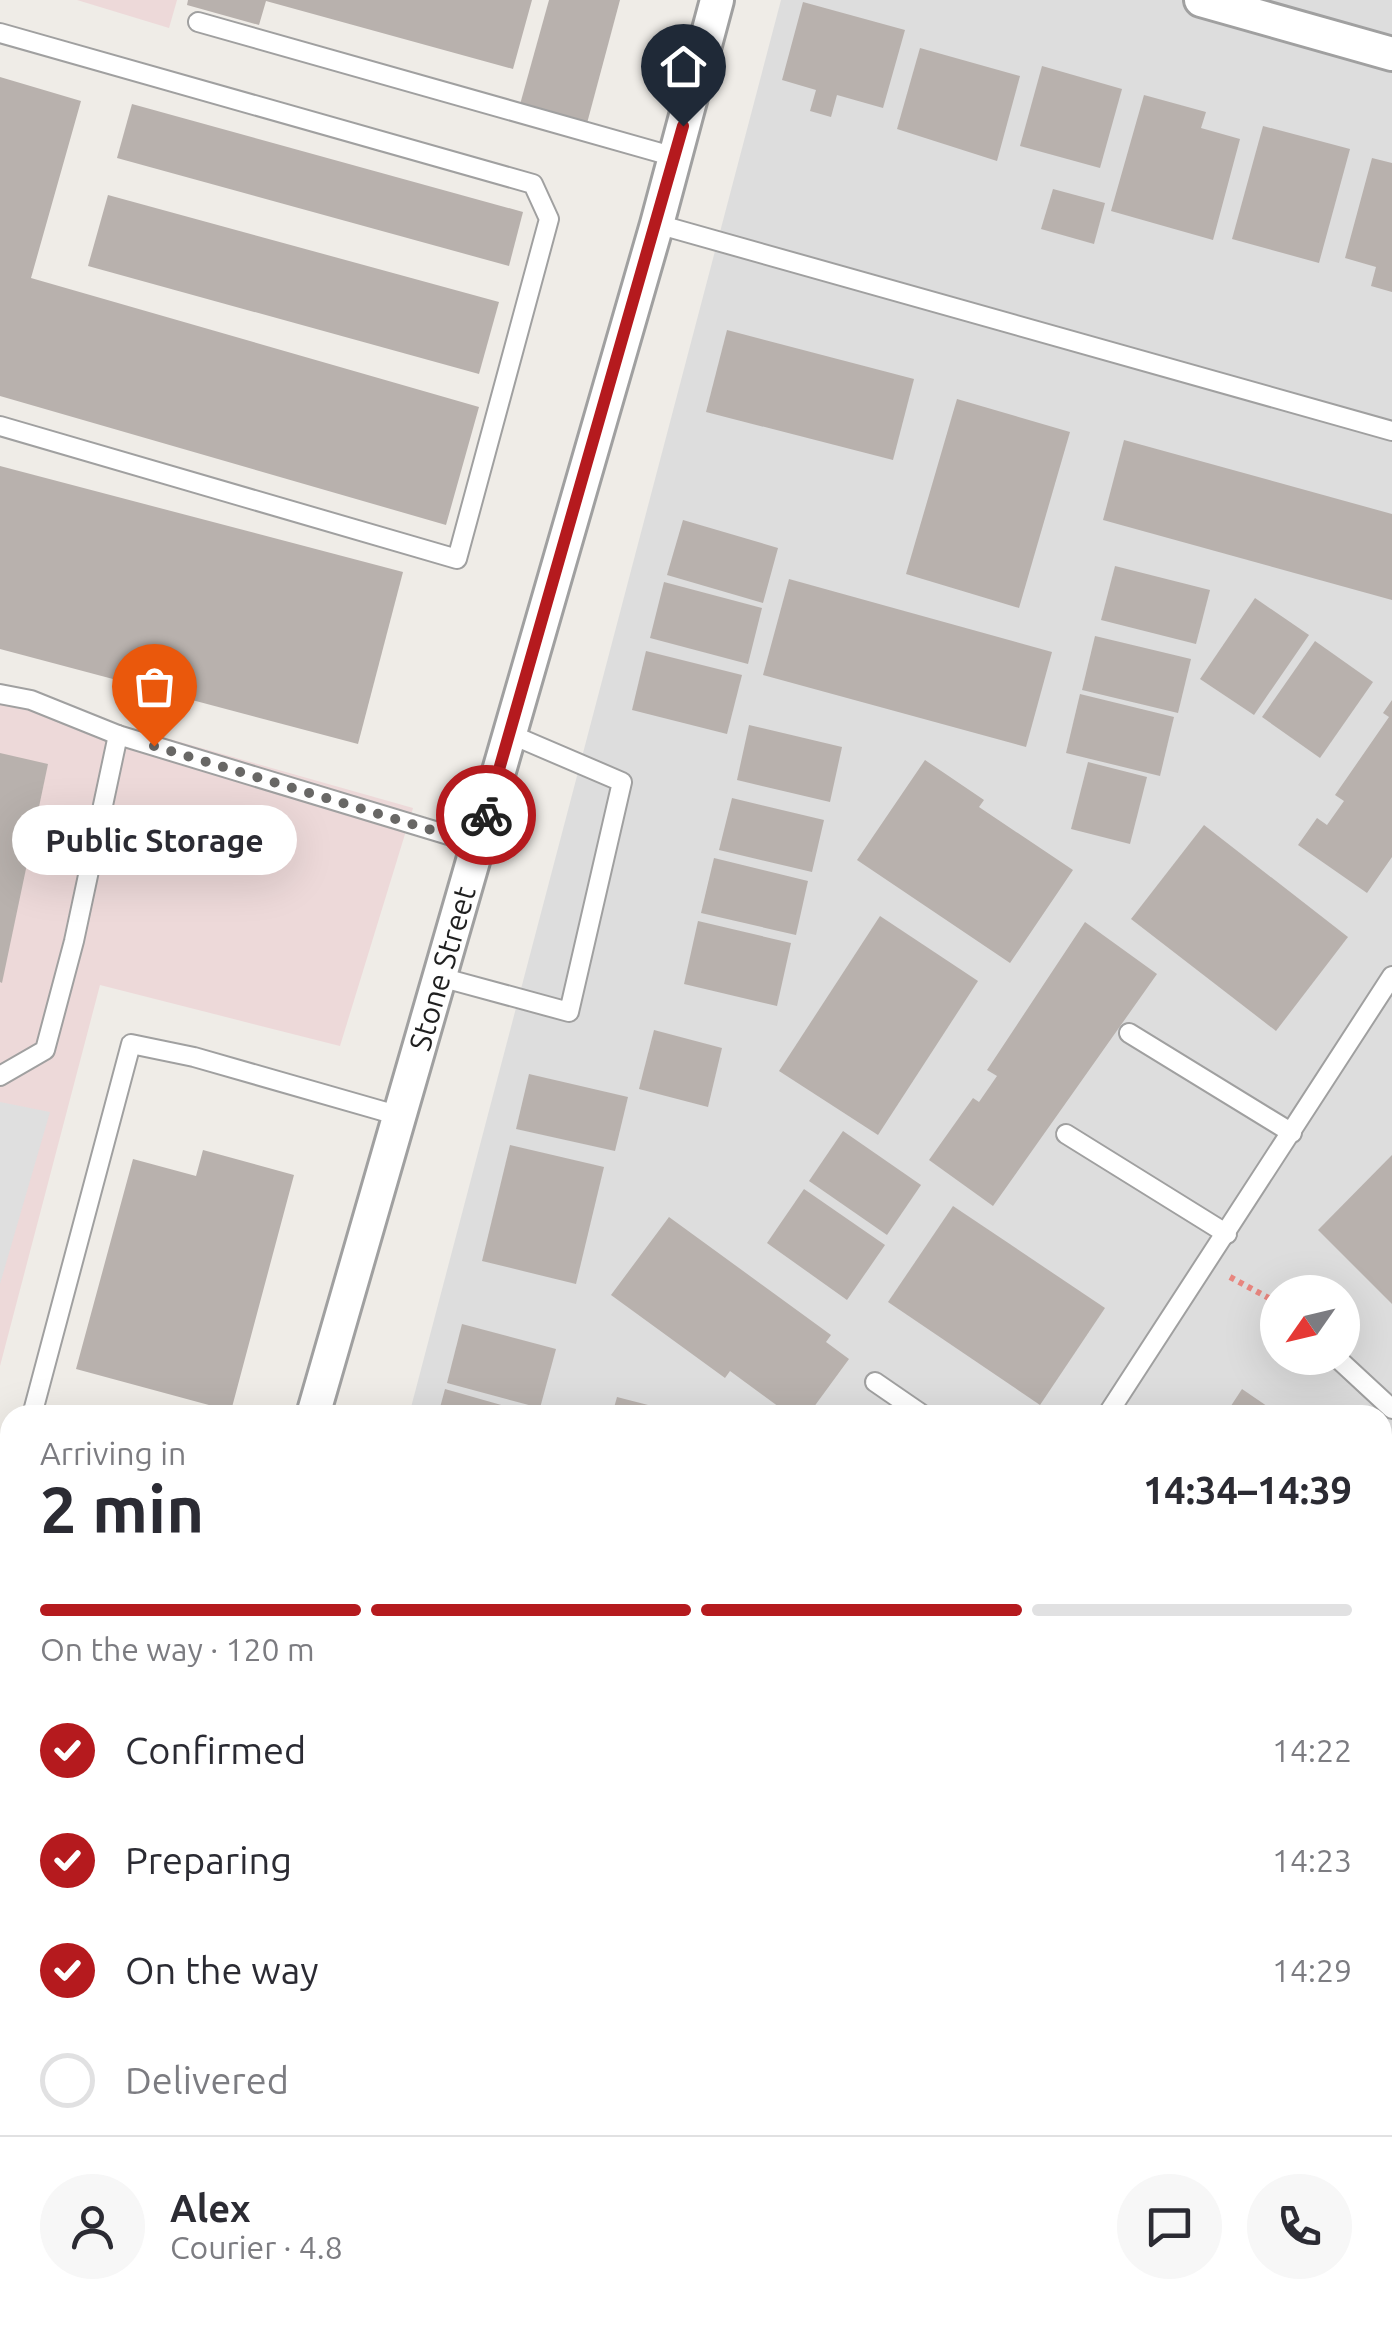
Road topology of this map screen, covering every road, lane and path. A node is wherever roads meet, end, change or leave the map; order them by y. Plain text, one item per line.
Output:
1 (717, 0) edge
2 (1201, 0) edge
3 (198, 22) dead end
4 (0, 33) edge
5 (1392, 54) edge
6 (675, 157) junction
7 (657, 224) junction
8 (0, 426) edge
9 (1392, 431) edge
10 (0, 694) edge
11 (118, 734) junction
12 (510, 734) junction
13 (478, 844) junction
14 (1392, 976) edge
15 (440, 977) junction
16 (1129, 1032) dead end
17 (0, 1076) edge
18 (400, 1116) junction
19 (1292, 1133) junction
20 (1066, 1134) dead end
21 (1227, 1234) junction
22 (1208, 1264) junction
23 (1260, 1293) edge
24 (1356, 1375) edge
25 (875, 1382) dead end
26 (35, 1405) edge
27 (316, 1405) edge
28 (909, 1405) edge
29 (1114, 1405) edge
30 (1388, 1405) edge

1 - 6 street, Stone Street
2 - 5 street
3 - 6 lane
4 - 8 lane
6 - 7 street, Stone Street
7 - 9 lane
7 - 12 street, Stone Street
10 - 11 lane
11 - 13 lane
11 - 17 lane
12 - 13 street, Stone Street
12 - 15 lane
13 - 15 street, Stone Street
14 - 19 lane
15 - 18 street, Stone Street
16 - 19 lane
18 - 26 lane
18 - 27 street, Stone Street
19 - 21 lane
20 - 21 lane
21 - 22 lane
22 - 23 path
22 - 29 lane
24 - 30 lane
25 - 28 lane

